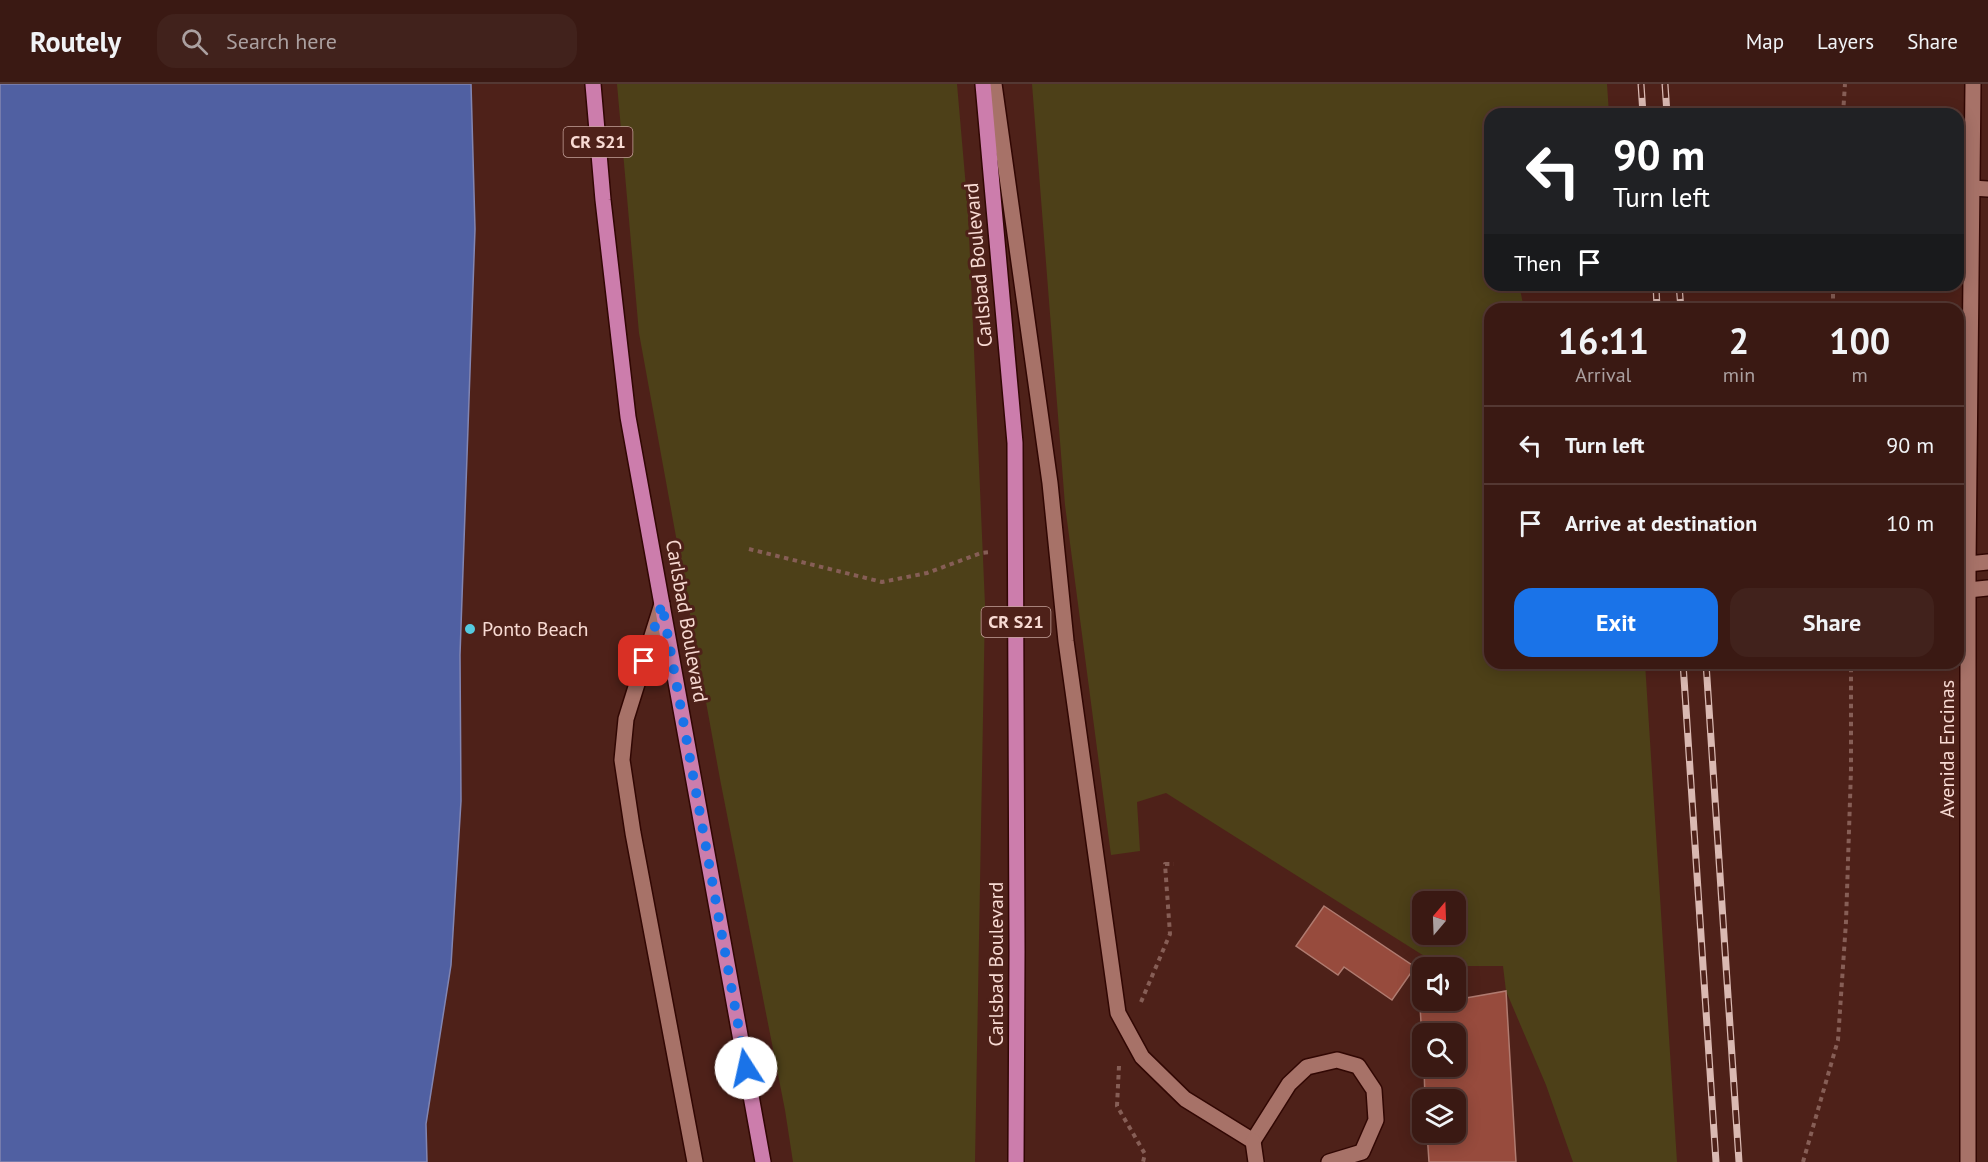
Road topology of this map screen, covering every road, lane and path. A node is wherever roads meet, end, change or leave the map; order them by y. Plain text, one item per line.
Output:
1 (593, 84) edge
2 (983, 84) edge
3 (994, 84) edge
4 (1845, 84) edge
5 (1973, 84) edge
6 (1843, 108) edge
7 (1972, 188) junction
8 (1988, 189) edge
9 (749, 549) dead end
10 (1016, 552) junction
11 (1988, 562) edge
12 (1968, 564) junction
13 (1988, 588) edge
14 (1968, 591) junction
15 (662, 604) junction
16 (1851, 669) edge
17 (1174, 864) dead end
18 (1138, 1009) dead end
19 (1119, 1056) dead end
20 (1252, 1141) junction
21 (695, 1162) edge
22 (763, 1162) edge
23 (1016, 1162) edge
24 (1143, 1162) edge
25 (1256, 1162) edge
26 (1329, 1162) edge
27 (1803, 1162) edge
28 (1968, 1162) edge

1 - 15 main road, Carlsbad Boulevard / CR S21
2 - 10 main road, Carlsbad Boulevard / CR S21
3 - 20 street
4 - 6 path
5 - 7 street, Avenida Encinas
7 - 8 street
7 - 12 street, Avenida Encinas
9 - 10 path
10 - 23 main road, Carlsbad Boulevard / CR S21
11 - 12 street
12 - 14 street, Avenida Encinas
13 - 14 street
14 - 28 street, Avenida Encinas
15 - 21 street
15 - 22 main road, Carlsbad Boulevard / CR S21
16 - 27 path
17 - 18 path
19 - 24 path
20 - 25 street
20 - 26 street

